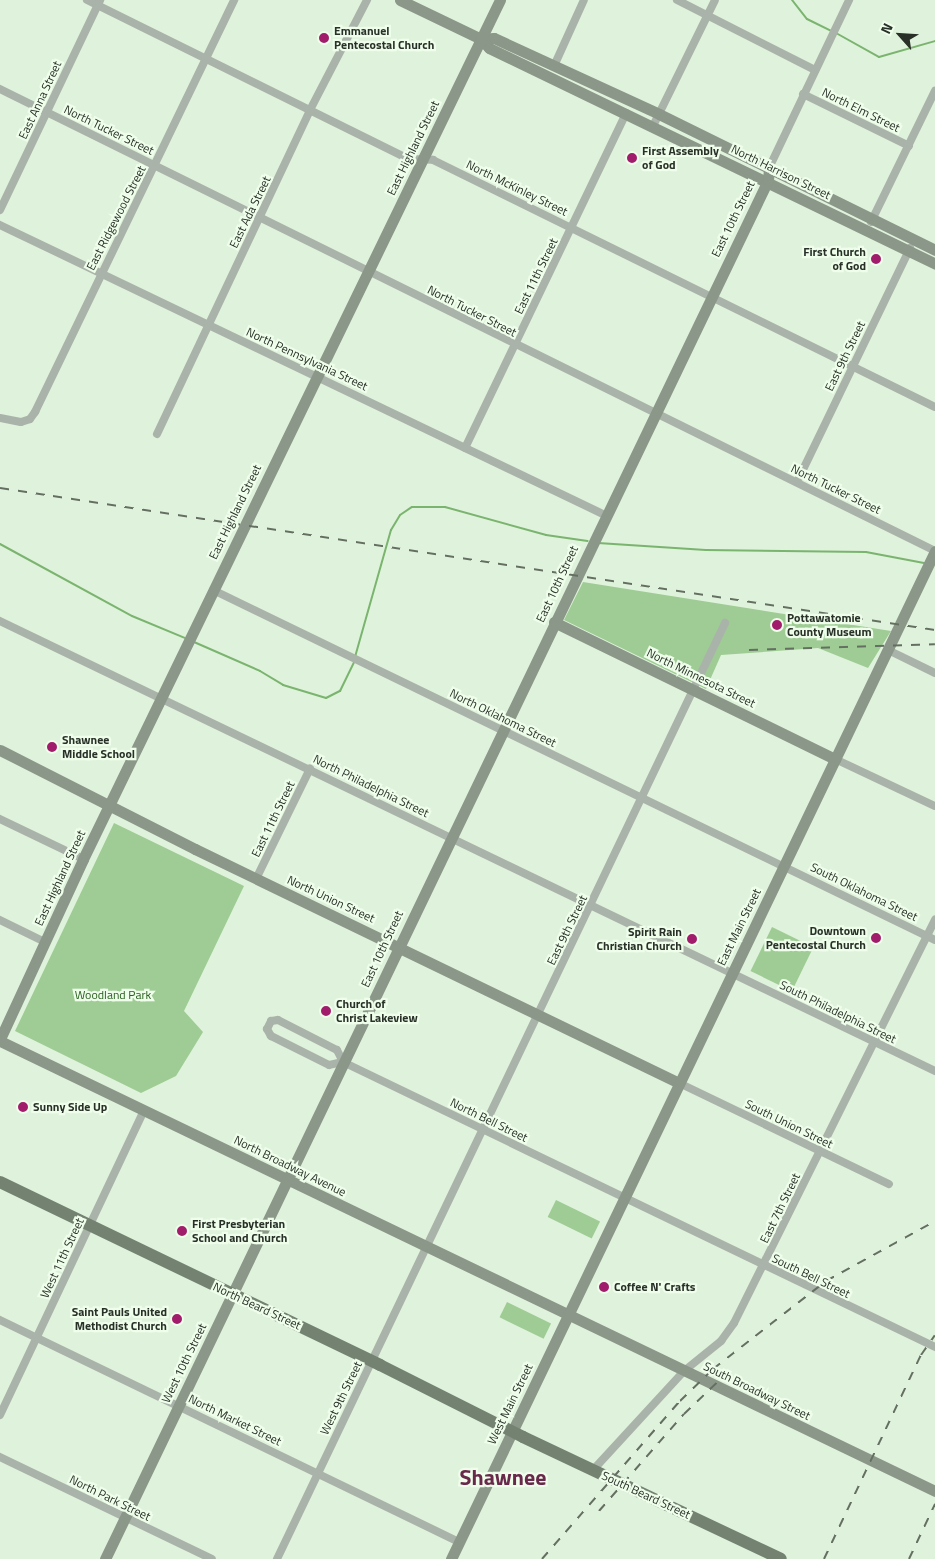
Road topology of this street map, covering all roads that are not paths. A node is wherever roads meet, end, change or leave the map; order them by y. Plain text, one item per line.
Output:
1 (87, 0) edge
2 (234, 0) edge
3 (367, 0) edge
4 (400, 0) edge
5 (500, 0) edge
6 (584, 0) edge
7 (677, 0) edge
8 (715, 0) edge
9 (849, 0) edge
10 (99, 3) edge
11 (708, 15) junction
12 (481, 39) junction
13 (206, 58) junction
14 (554, 66) junction
15 (815, 70) junction
16 (0, 89) edge
17 (935, 92) edge
18 (802, 94) junction
19 (310, 110) junction
20 (46, 112) junction
21 (626, 113) junction
22 (659, 114) junction
23 (653, 126) junction
24 (909, 146) junction
25 (423, 159) junction
26 (155, 165) junction
27 (769, 168) junction
28 (768, 180) junction
29 (0, 210) edge
30 (260, 218) junction
31 (873, 219) junction
32 (0, 225) edge
33 (572, 228) junction
34 (867, 230) junction
35 (912, 245) junction
36 (935, 250) edge
37 (935, 264) edge
38 (368, 272) junction
39 (100, 273) junction
40 (712, 296) junction
41 (207, 325) junction
42 (515, 345) junction
43 (853, 367) junction
44 (316, 375) junction
45 (935, 407) edge
46 (656, 413) junction
47 (0, 418) edge
48 (157, 434) dead end
49 (465, 448) junction
50 (796, 482) junction
51 (605, 515) junction
52 (935, 552) edge
53 (213, 590) junction
54 (0, 620) edge
55 (554, 622) junction
56 (725, 623) dead end
57 (888, 650) junction
58 (935, 673) edge
59 (695, 690) junction
60 (162, 698) junction
61 (502, 729) junction
62 (0, 750) edge
63 (835, 759) junction
64 (310, 769) junction
65 (643, 798) junction
66 (110, 806) junction
67 (935, 806) edge
68 (0, 819) edge
69 (450, 837) junction
70 (83, 859) junction
71 (784, 866) junction
72 (256, 879) junction
73 (592, 906) junction
74 (935, 919) edge
75 (0, 920) edge
76 (927, 936) junction
77 (935, 940) edge
78 (45, 942) junction
79 (398, 946) junction
80 (732, 973) junction
81 (538, 1014) junction
82 (0, 1040) edge
83 (875, 1043) junction
84 (343, 1062) junction
85 (935, 1071) edge
86 (679, 1083) junction
87 (144, 1110) junction
88 (482, 1130) junction
89 (821, 1152) junction
90 (288, 1180) junction
91 (0, 1182) edge
92 (889, 1184) dead end
93 (624, 1198) junction
94 (90, 1226) junction
95 (427, 1247) junction
96 (765, 1266) junction
97 (233, 1294) junction
98 (568, 1315) junction
99 (0, 1320) edge
100 (37, 1338) junction
101 (935, 1348) edge
102 (372, 1361) junction
103 (684, 1371) junction
104 (178, 1406) junction
105 (0, 1415) edge
106 (512, 1432) junction
107 (0, 1457) edge
108 (593, 1470) junction
109 (318, 1473) junction
110 (935, 1491) edge
111 (124, 1518) junction
112 (459, 1542) junction
113 (105, 1559) edge
114 (212, 1559) edge
115 (277, 1559) edge
116 (451, 1559) edge
117 (781, 1559) edge

1 - 10 street, North McKinley Street
2 - 13 street, East Ridgewood Street
3 - 19 street, East Ada Street
4 - 12 street, North Harrison Street
5 - 12 street, East Highland Street
6 - 14 street
7 - 11 street, North Elm Street
8 - 11 street
9 - 15 street, East 10th Street
10 - 13 street, North McKinley Street
10 - 20 street, East Anna Street
11 - 15 street, North Elm Street
11 - 22 street
12 - 14 street, North Harrison Street
12 - 21 street, North Harrison Street
12 - 25 street, East Highland Street
13 - 19 street, North McKinley Street
13 - 26 street, East Ridgewood Street
14 - 22 street, North Harrison Street
15 - 18 street, East 10th Street
16 - 20 street, North Tucker Street
17 - 24 street
18 - 24 street, North Elm Street
18 - 27 street, East 10th Street
19 - 25 street, North McKinley Street
19 - 30 street, East Ada Street
20 - 26 street, North Tucker Street
20 - 29 street, East Anna Street
21 - 23 street, North Harrison Street
21 - 33 street, East 11th Street
22 - 23 street
22 - 27 street, North Harrison Street
23 - 28 street, North Harrison Street
24 - 31 street
25 - 33 street, North McKinley Street
25 - 38 street, East Highland Street
26 - 30 street, North Tucker Street
26 - 39 street, East Ridgewood Street
27 - 28 street, East 10th Street
27 - 31 street, North Harrison Street
28 - 34 street, North Harrison Street
28 - 40 street, East 10th Street
30 - 38 street, North Tucker Street
30 - 41 street, East Ada Street
31 - 34 street
31 - 35 street, North Harrison Street
32 - 39 street, North Pennsylvania Street
33 - 40 street, North McKinley Street
33 - 42 street, East 11th Street
34 - 35 street, North Harrison Street
35 - 36 street, North Harrison Street
35 - 37 street, North Harrison Street
35 - 43 street, East 9th Street
38 - 42 street, North Tucker Street
38 - 44 street, East Highland Street
39 - 41 street, North Pennsylvania Street
39 - 47 street, East Ridgewood Street
40 - 43 street, North McKinley Street
40 - 46 street, East 10th Street
41 - 44 street, North Pennsylvania Street
41 - 48 street, East Ada Street
42 - 46 street, North Tucker Street
42 - 49 street, East 11th Street
43 - 45 street, North McKinley Street
43 - 50 street, East 9th Street
44 - 49 street, North Pennsylvania Street
44 - 53 street, East Highland Street
46 - 50 street, North Tucker Street
46 - 51 street, East 10th Street
49 - 51 street, North Pennsylvania Street
50 - 52 street, North Tucker Street
51 - 55 street, East 10th Street
52 - 57 street, East Main Street
53 - 60 street, East Highland Street
53 - 61 street, North Oklahoma Street
54 - 60 street, North Philadelphia Street
55 - 59 street, North Minnesota Street
55 - 61 street, East 10th Street
56 - 59 street, East 9th Street
57 - 58 street
57 - 63 street, East Main Street
59 - 63 street, North Minnesota Street
59 - 65 street, East 9th Street
60 - 64 street, North Philadelphia Street
60 - 66 street, East Highland Street
61 - 65 street, North Oklahoma Street
61 - 69 street, East 10th Street
62 - 66 street, North Union Street
63 - 67 street
63 - 71 street, East Main Street
64 - 69 street, North Philadelphia Street
64 - 72 street, East 11th Street
65 - 71 street, North Oklahoma Street
65 - 73 street, East 9th Street
66 - 70 street, East Highland Street
66 - 72 street, North Union Street
68 - 70 street
69 - 73 street, North Philadelphia Street
69 - 79 street, East 10th Street
70 - 78 street, East Highland Street
71 - 76 street, South Oklahoma Street
71 - 80 street, East Main Street
72 - 79 street, North Union Street
73 - 80 street, North Philadelphia Street
73 - 81 street, East 9th Street
74 - 76 street, East 7th Street
75 - 78 street
76 - 77 street, South Oklahoma Street
76 - 83 street, East 7th Street
78 - 82 street, East Highland Street
79 - 81 street, North Union Street
79 - 84 street, East 10th Street
80 - 83 street, South Philadelphia Street
80 - 86 street, East Main Street
81 - 86 street, North Union Street
81 - 88 street, East 9th Street
82 - 87 street, North Broadway Avenue
83 - 85 street, South Philadelphia Street
83 - 89 street, East 7th Street
84 - 84 street, North Bell Street
84 - 88 street, North Bell Street
84 - 90 street, East 10th Street
86 - 89 street, South Union Street
86 - 93 street, East Main Street
87 - 90 street, North Broadway Avenue
87 - 94 street, West 11th Street
88 - 93 street, North Bell Street
88 - 95 street, East 9th Street
89 - 92 street, South Union Street
89 - 96 street, East 7th Street
90 - 95 street, North Broadway Avenue
90 - 97 street, West 10th Street
91 - 94 main road, North Beard Street
93 - 96 street, South Bell Street
93 - 98 street, East Main Street
94 - 97 main road, North Beard Street
94 - 100 street, West 11th Street
95 - 98 street, North Broadway Avenue
95 - 102 street, West 9th Street
96 - 101 street, South Bell Street
96 - 103 street, East 7th Street
97 - 102 main road, North Beard Street
97 - 104 street, West 10th Street
98 - 103 street, South Broadway Street
98 - 106 street, West Main Street
99 - 100 street, North Market Street
100 - 104 street, North Market Street
100 - 105 street, West 11th Street
102 - 106 main road, North Beard Street
102 - 109 street, West 9th Street
103 - 108 street, East 7th Street
103 - 110 street, South Broadway Street
104 - 109 street, North Market Street
104 - 111 street, West 10th Street
106 - 108 main road, South Beard Street
106 - 112 street, West Main Street
107 - 111 street, North Park Street
108 - 117 main road, South Beard Street
109 - 112 street, North Market Street
109 - 115 street, West 9th Street
111 - 113 street, West 10th Street
111 - 114 street, North Park Street
112 - 116 street, West Main Street

